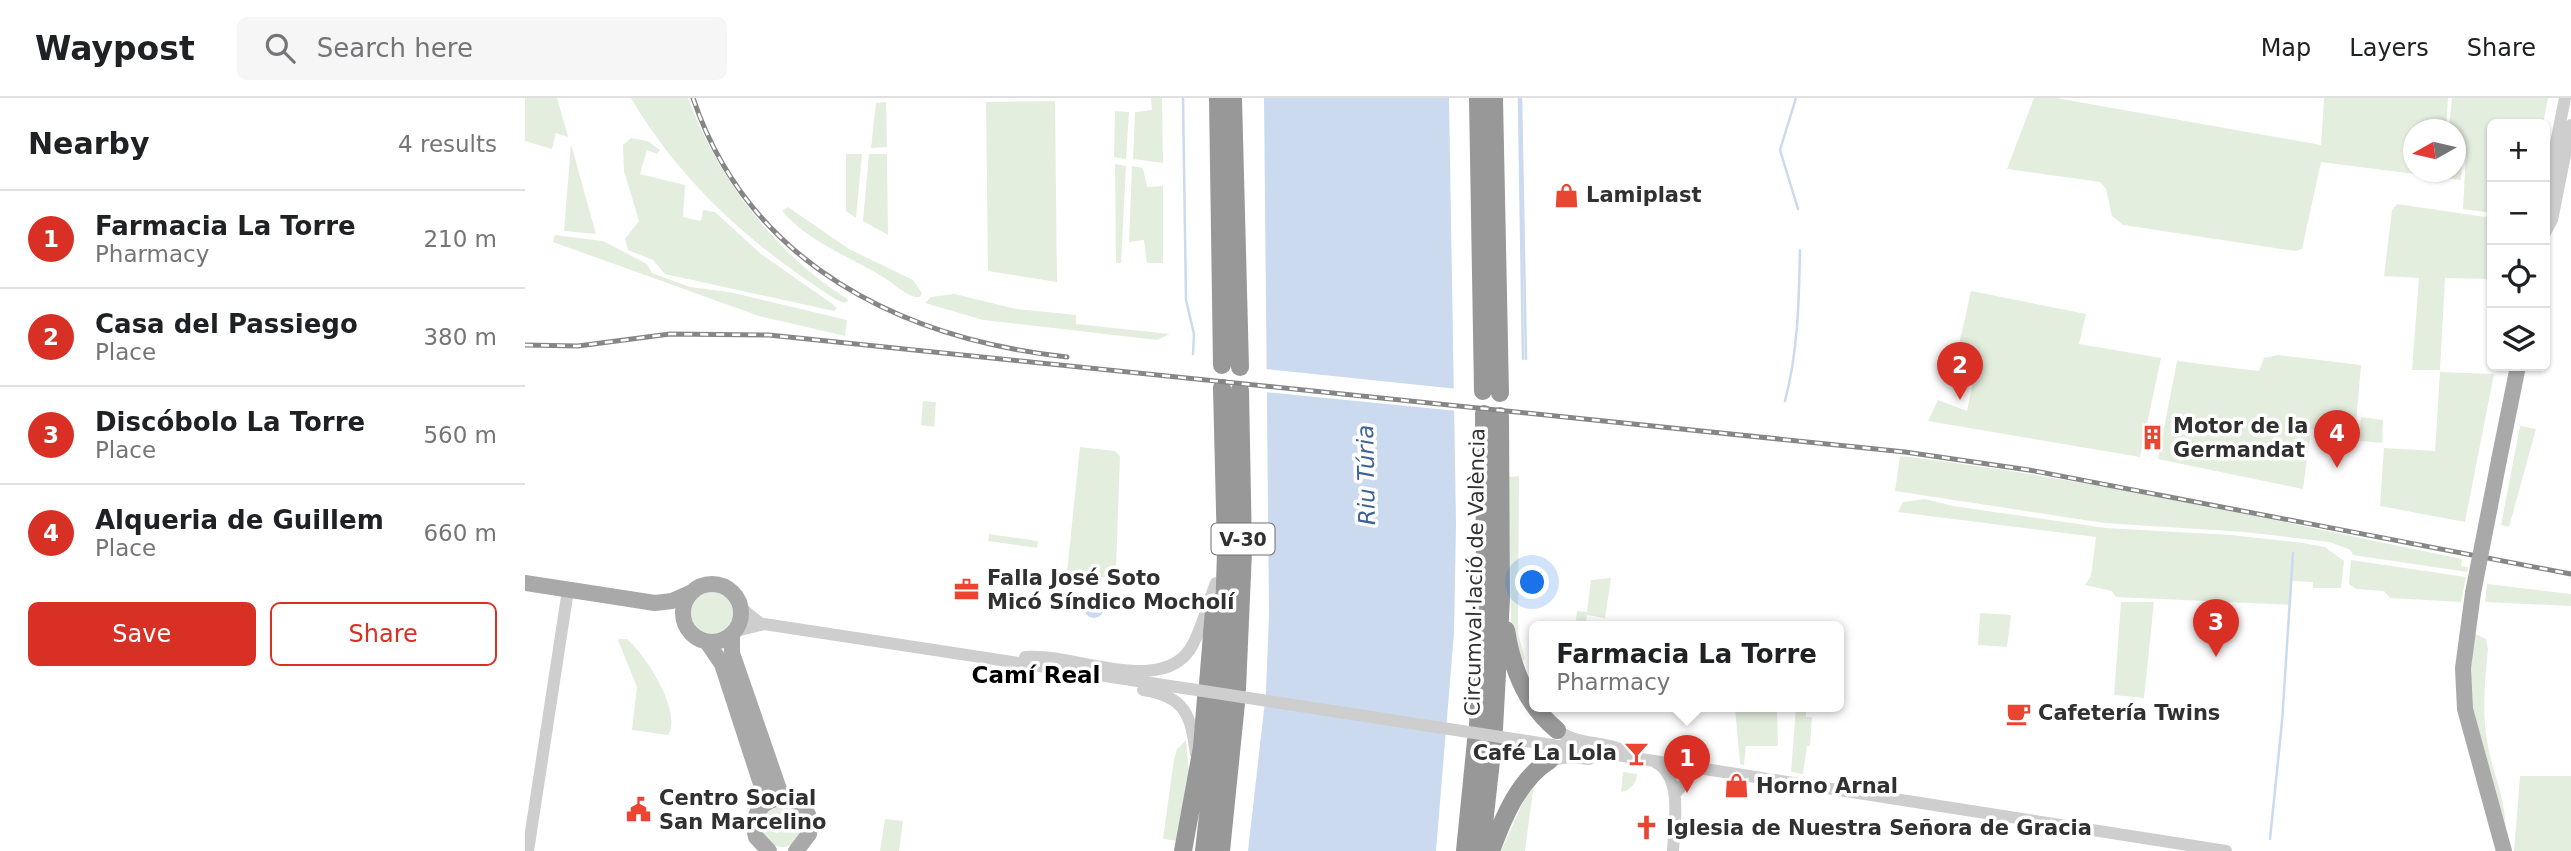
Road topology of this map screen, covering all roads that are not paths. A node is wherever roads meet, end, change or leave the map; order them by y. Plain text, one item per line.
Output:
1 (1210, 98) edge
2 (1218, 98) edge
3 (1233, 98) edge
4 (1478, 98) edge
5 (1494, 98) edge
6 (2565, 98) edge
7 (2571, 125) edge
8 (1218, 164) junction
9 (2548, 182) edge
10 (2550, 225) edge
11 (2517, 371) edge
12 (1224, 537) junction
13 (525, 583) edge
14 (1216, 583) junction
15 (568, 590) junction
16 (692, 592) junction
17 (1500, 599) junction
18 (741, 608) junction
19 (684, 622) junction
20 (761, 624) junction
21 (734, 633) junction
22 (707, 642) junction
23 (1007, 660) junction
24 (1032, 664) junction
25 (1217, 693) junction
26 (1529, 699) edge
27 (1537, 712) edge
28 (1557, 730) joint
29 (1485, 735) junction
30 (1551, 760) joint
31 (1648, 761) junction
32 (1197, 775) junction
33 (1682, 781) junction
34 (782, 798) junction
35 (765, 804) junction
36 (2495, 821) junction
37 (528, 850) edge
38 (800, 850) edge
39 (769, 851) edge
40 (1183, 851) edge
41 (1205, 851) edge
42 (1221, 851) edge
43 (1465, 851) edge
44 (1481, 851) edge
45 (1491, 851) edge
46 (1673, 851) edge
47 (2227, 851) edge
48 (2492, 851) edge
49 (2504, 851) edge

1 - 8 highway
2 - 8 highway
3 - 8 highway
4 - 5 highway
6 - 9 street
7 - 10 street
11 - 36 main road, bridge
12 - 14 highway
12 - 25 highway, V-30
12 - 25 highway, V-30
13 - 15 main road
14 - 23 street
14 - 25 highway
15 - 16 main road
15 - 19 main road
15 - 37 street
16 - 18 main road
16 - 19 main road
17 - 26 highway
17 - 29 highway, Circumval·lació de València
17 - 29 highway, Circumval·lació de València
18 - 20 street
18 - 21 main road
19 - 22 main road
20 - 21 street
20 - 23 street
21 - 22 main road
21 - 34 main road
22 - 35 main road
23 - 24 street
24 - 25 street
24 - 32 street
25 - 31 street, bridge
25 - 32 highway
25 - 41 highway, V-30
25 - 42 highway, V-30
27 - 28 highway
28 - 31 street
29 - 43 highway, Circumval·lació de València
29 - 44 highway, Circumval·lació de València
30 - 31 street
30 - 45 highway
31 - 33 street
31 - 33 street
32 - 40 highway
33 - 46 street
33 - 47 street
34 - 35 main road
34 - 38 main road
35 - 39 main road
36 - 48 main road
36 - 49 main road

